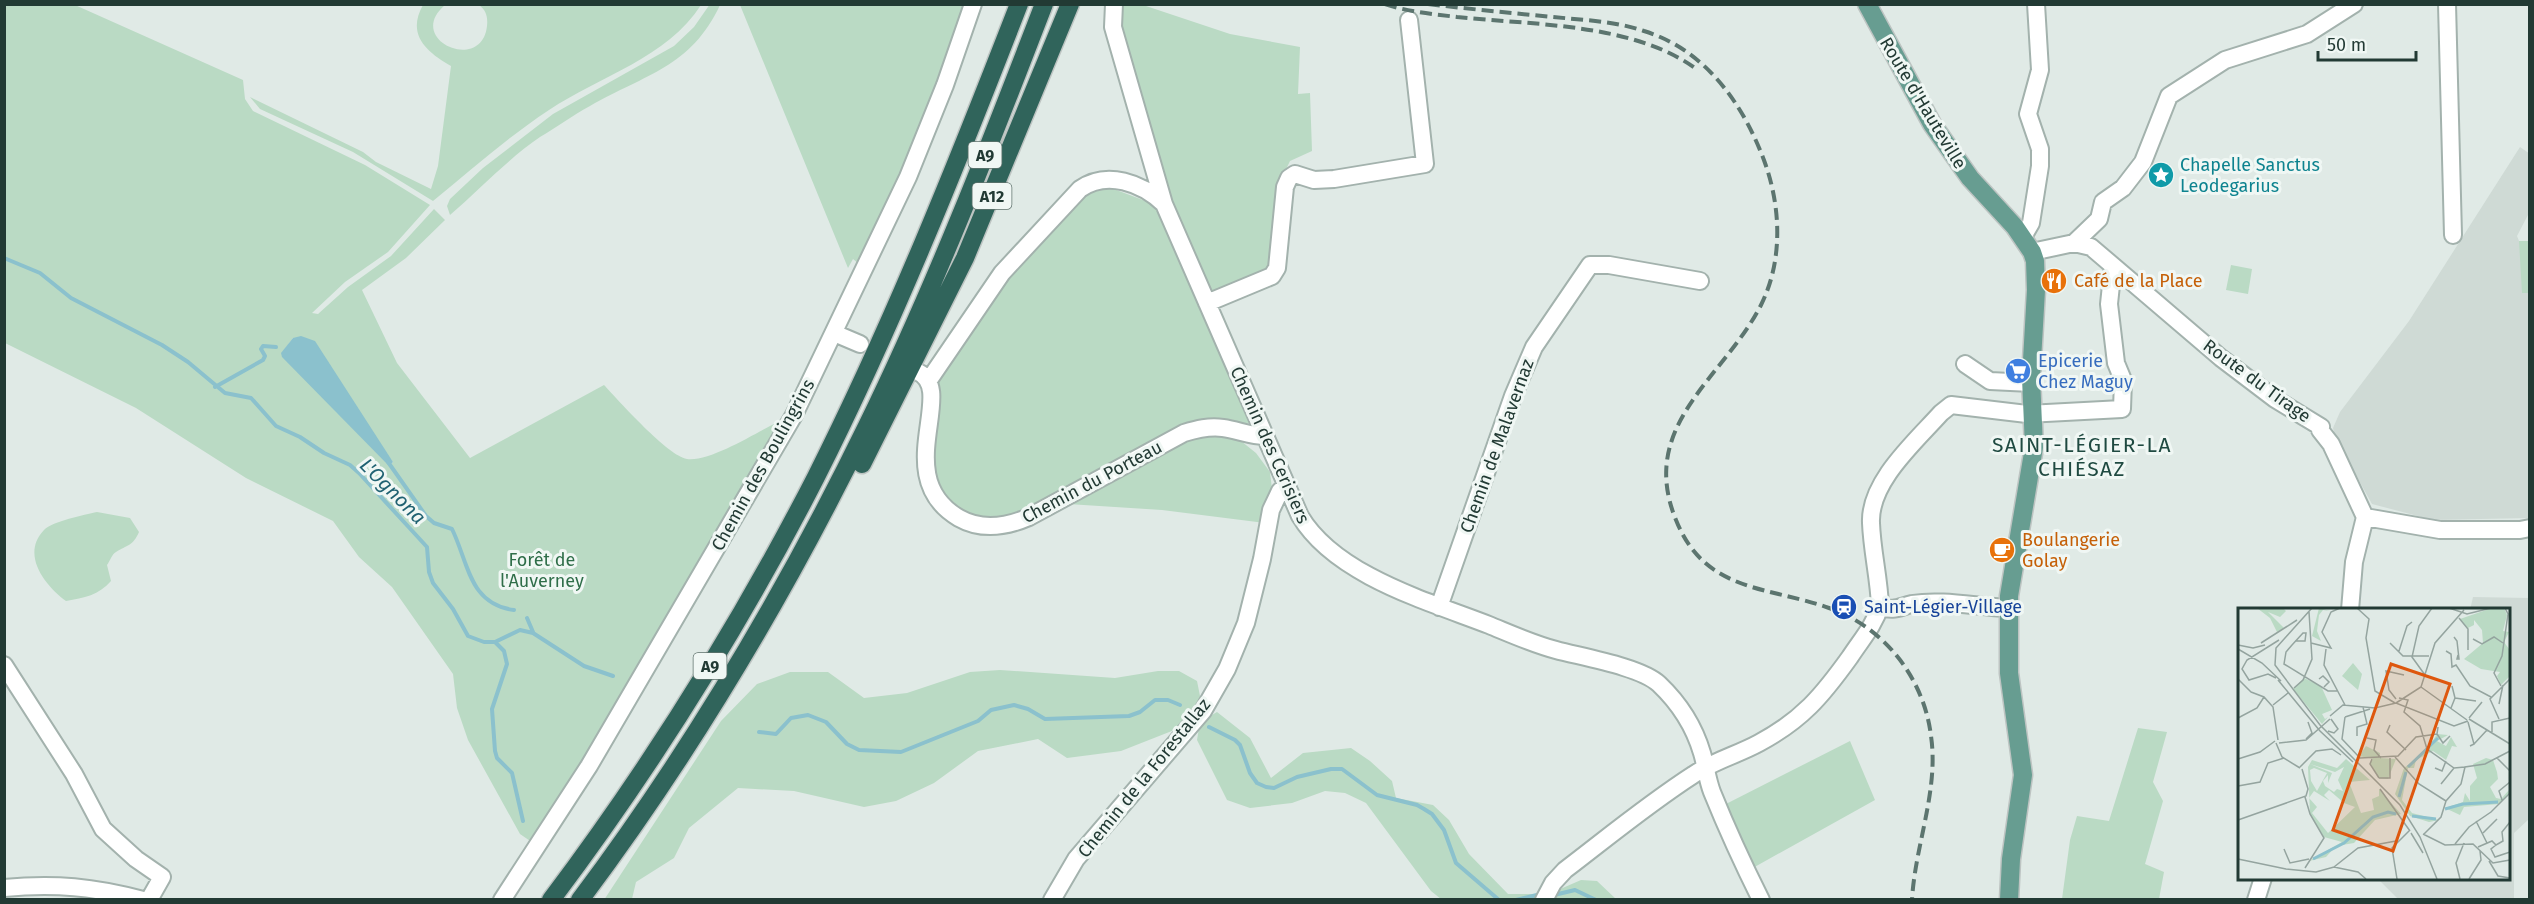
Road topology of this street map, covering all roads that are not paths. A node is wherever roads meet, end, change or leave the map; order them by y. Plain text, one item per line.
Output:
1 (973, 4) edge
2 (1006, 4) edge
3 (1018, 4) edge
4 (1044, 4) edge
5 (1070, 4) edge
6 (1114, 4) edge
7 (1867, 4) edge
8 (2036, 4) edge
9 (2354, 4) edge
10 (2446, 4) edge
11 (1408, 20) dead end
12 (946, 188) junction
13 (1164, 204) junction
14 (2453, 235) dead end
15 (2074, 243) junction
16 (2028, 244) junction
17 (2113, 266) junction
18 (1700, 280) dead end
19 (1207, 303) junction
20 (834, 333) junction
21 (860, 344) dead end
22 (1965, 364) dead end
23 (2031, 383) junction
24 (2033, 414) junction
25 (1266, 436) junction
26 (1287, 485) junction
27 (2365, 517) junction
28 (2529, 528) edge
29 (795, 566) junction
30 (1880, 606) junction
31 (1439, 607) junction
32 (2008, 608) junction
33 (2350, 608) edge
34 (4, 665) edge
35 (1705, 767) junction
36 (2263, 880) edge
37 (4, 888) edge
38 (143, 900) edge
39 (149, 900) edge
40 (502, 900) edge
41 (551, 900) edge
42 (580, 900) edge
43 (1052, 900) edge
44 (1544, 900) edge
45 (1761, 900) edge
46 (2009, 900) edge
47 (2256, 900) edge

1 - 20 street, Chemin des Boulingrins
2 - 12 highway
3 - 12 highway, A9
4 - 29 highway, A9
5 - 29 highway, A12
6 - 13 street, Chemin des Cerisiers
7 - 16 main road, Route d'Hauteville
8 - 16 street
9 - 15 street
10 - 14 street
11 - 19 street
12 - 41 highway, A9
13 - 19 street, Chemin des Cerisiers
13 - 25 street, Chemin du Porteau
15 - 16 street
15 - 17 street, Route du Tirage
16 - 23 main road
17 - 24 street
17 - 27 street, Route du Tirage
18 - 31 street, Chemin de Malavernaz
19 - 25 street, Chemin des Cerisiers
20 - 21 street
20 - 40 street, Chemin des Boulingrins
22 - 23 street
23 - 24 main road
24 - 30 street
24 - 32 main road
25 - 26 street, Chemin des Cerisiers
26 - 31 street, Chemin des Cerisiers
26 - 43 street, Chemin de la Forestallaz
27 - 28 street
27 - 33 street
29 - 42 highway, A9
30 - 32 street
30 - 35 street
31 - 35 street, Chemin des Cerisiers
32 - 46 main road
34 - 39 street
35 - 44 street
35 - 45 street, Chemin des Cerisiers
36 - 47 street
37 - 38 street

